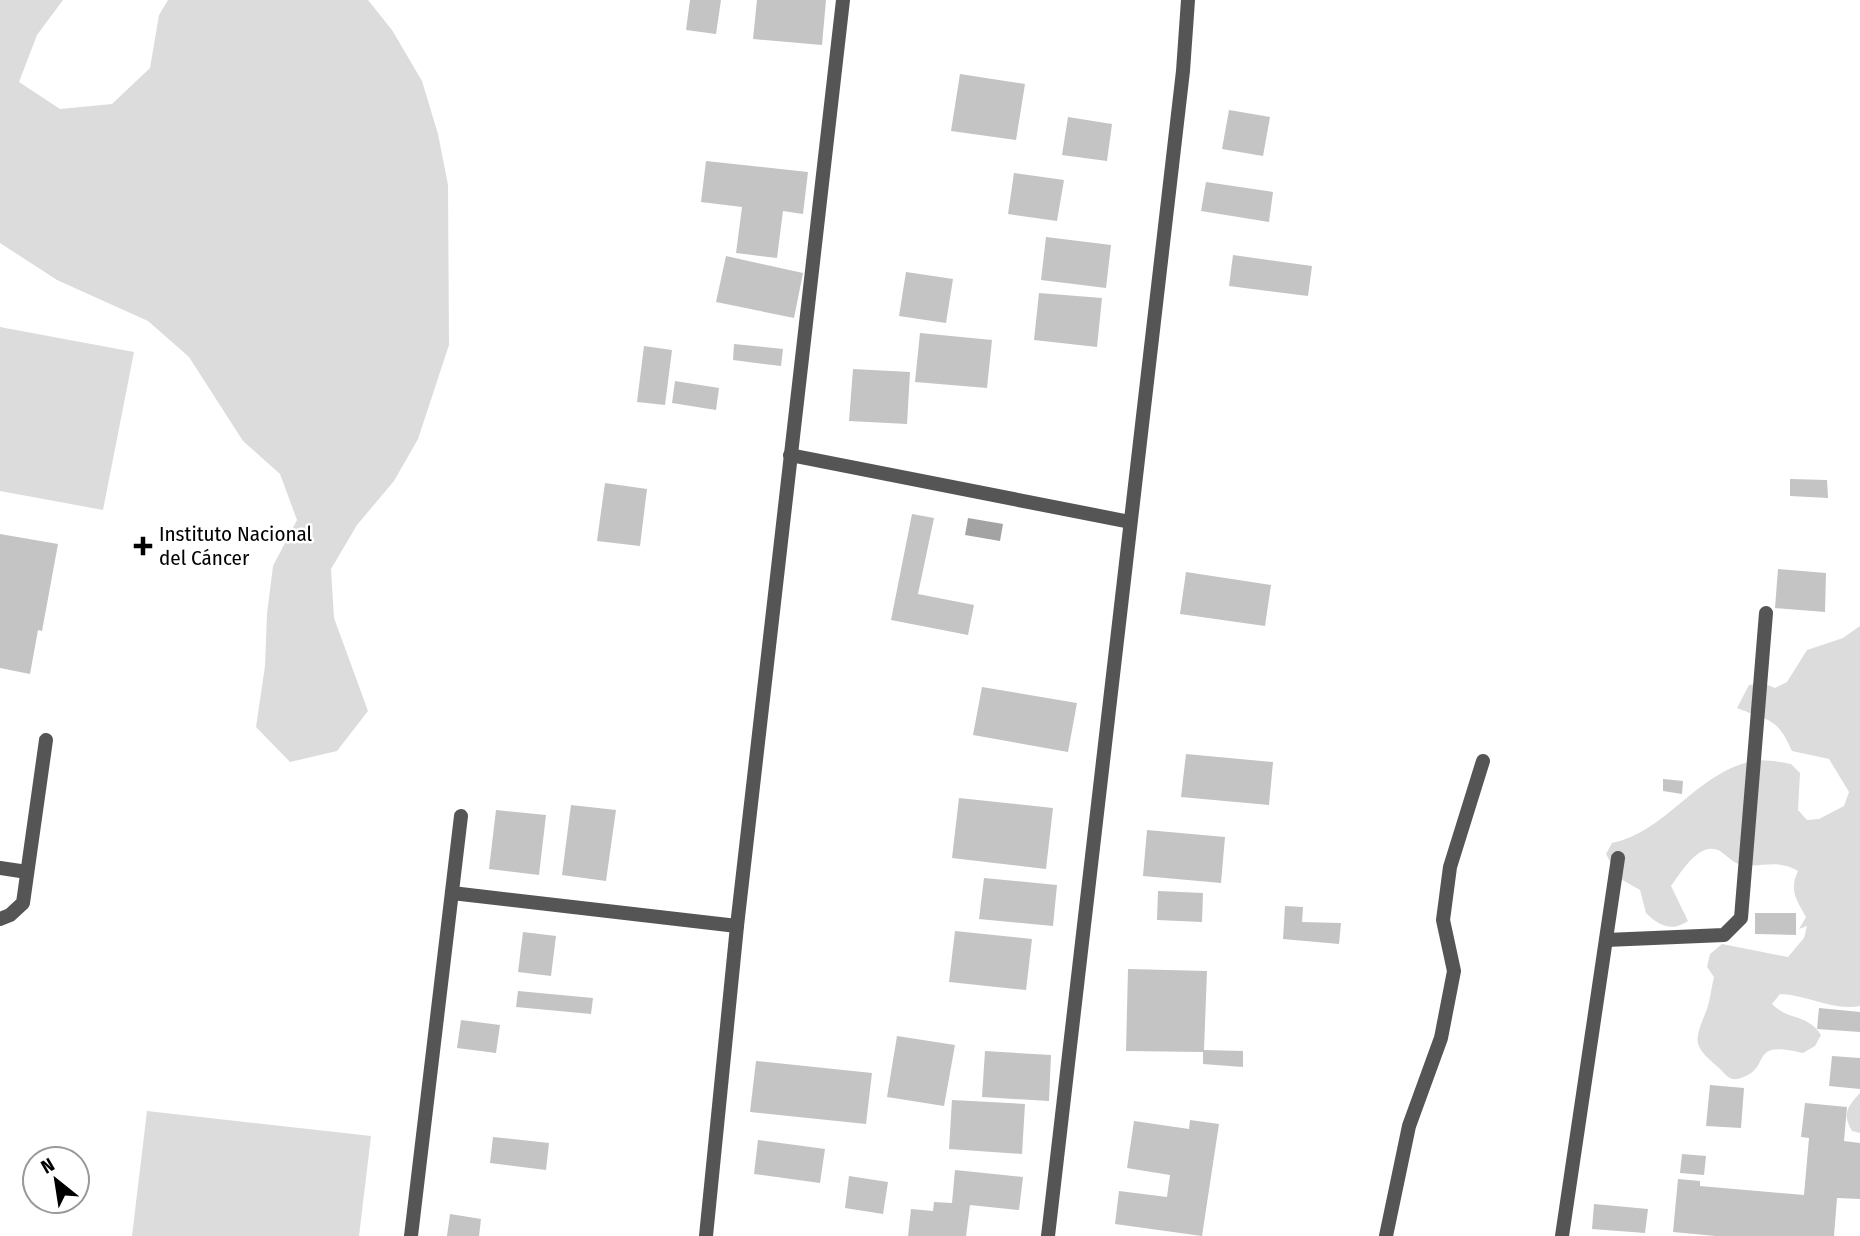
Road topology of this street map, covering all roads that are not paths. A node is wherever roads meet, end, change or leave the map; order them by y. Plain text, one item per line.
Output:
1 (843, 0) edge
2 (1188, 0) edge
3 (790, 455) junction
4 (1130, 522) junction
5 (1766, 613) dead end
6 (46, 740) dead end
7 (1483, 761) dead end
8 (461, 816) dead end
9 (1618, 858) dead end
10 (0, 868) edge
11 (27, 872) junction
12 (452, 893) junction
13 (0, 919) edge
14 (737, 926) junction
15 (1606, 940) junction
16 (411, 1236) edge
17 (706, 1236) edge
18 (1048, 1236) edge
19 (1386, 1236) edge
20 (1562, 1236) edge

1 - 3 street
2 - 4 street
3 - 4 street
3 - 14 street
4 - 18 street
5 - 15 street
6 - 11 street
7 - 19 street
8 - 12 street
9 - 15 street
10 - 11 street
11 - 13 street
12 - 14 street
12 - 16 street
14 - 17 street
15 - 20 street

